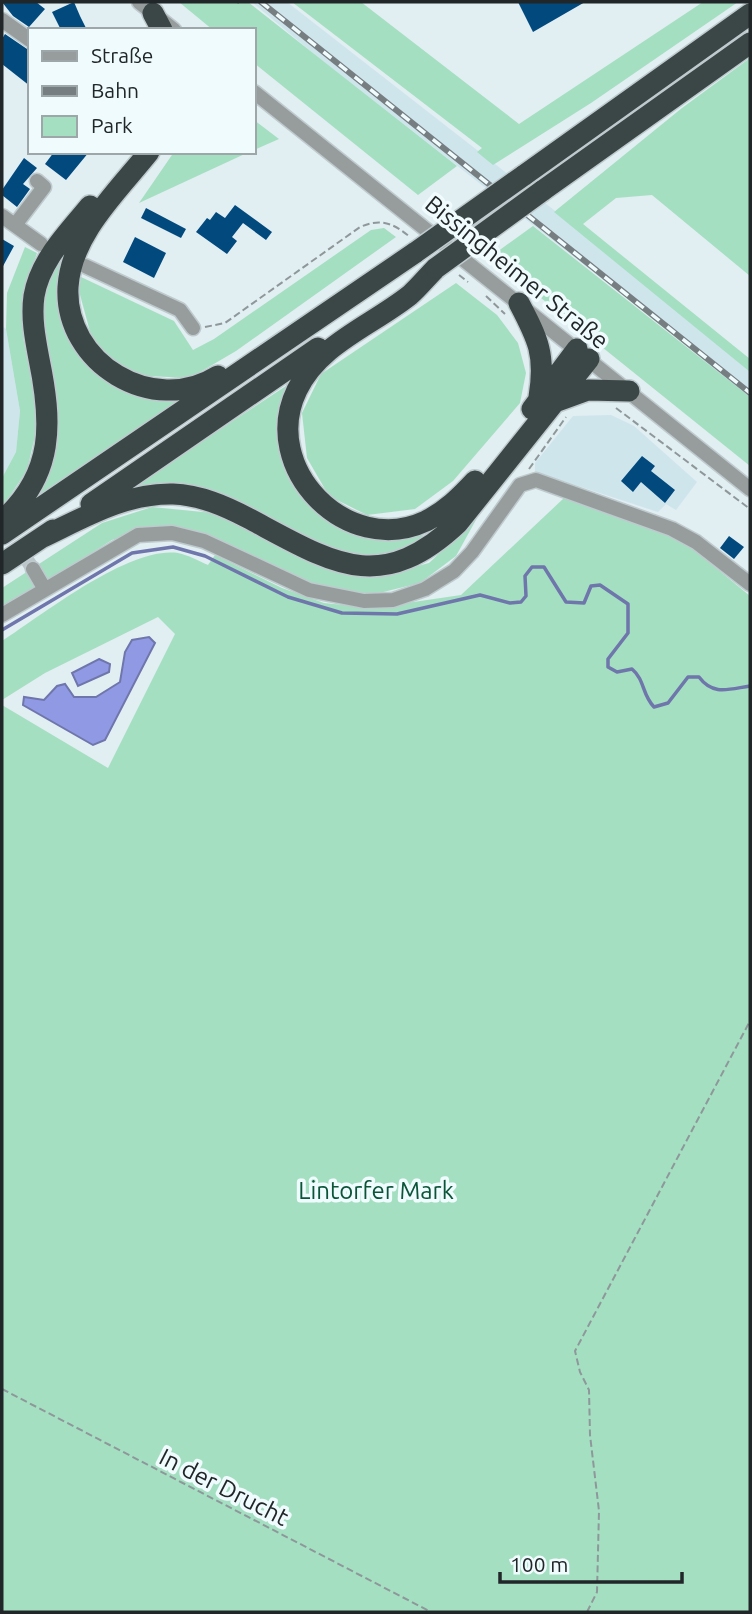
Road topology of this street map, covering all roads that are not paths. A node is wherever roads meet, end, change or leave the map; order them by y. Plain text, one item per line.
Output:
1 (750, 14) edge
2 (151, 15) edge
3 (2, 20) edge
4 (171, 28) edge
5 (28, 39) edge
6 (750, 43) edge
7 (256, 95) edge
8 (131, 154) edge
9 (147, 154) edge
10 (37, 181) dead end
11 (2, 216) edge
12 (15, 225) junction
13 (41, 244) dead end
14 (85, 266) dead end
15 (444, 269) junction
16 (513, 309) junction
17 (193, 328) road end
18 (284, 344) junction
19 (583, 354) junction
20 (629, 391) junction
21 (552, 401) junction
22 (750, 489) edge
23 (2, 521) edge
24 (2, 534) edge
25 (43, 537) junction
26 (2, 564) edge
27 (33, 569) tunnel mouth
28 (750, 584) edge
29 (44, 588) junction
30 (2, 615) edge

1 - 18 highway, bridge
2 - 4 street
3 - 5 street
6 - 15 highway, bridge
7 - 16 street, Bissingheimer Straße
8 - 23 highway
9 - 18 highway
10 - 12 street
11 - 12 street
12 - 13 street
14 - 17 street
15 - 21 highway
15 - 25 highway
16 - 19 street, Bissingheimer Straße
16 - 21 highway
18 - 24 highway
19 - 20 street, Bissingheimer Straße
19 - 21 highway
20 - 21 highway
20 - 22 street, Bissingheimer Straße
21 - 25 highway
25 - 26 highway
27 - 29 street
28 - 29 street
29 - 30 street

